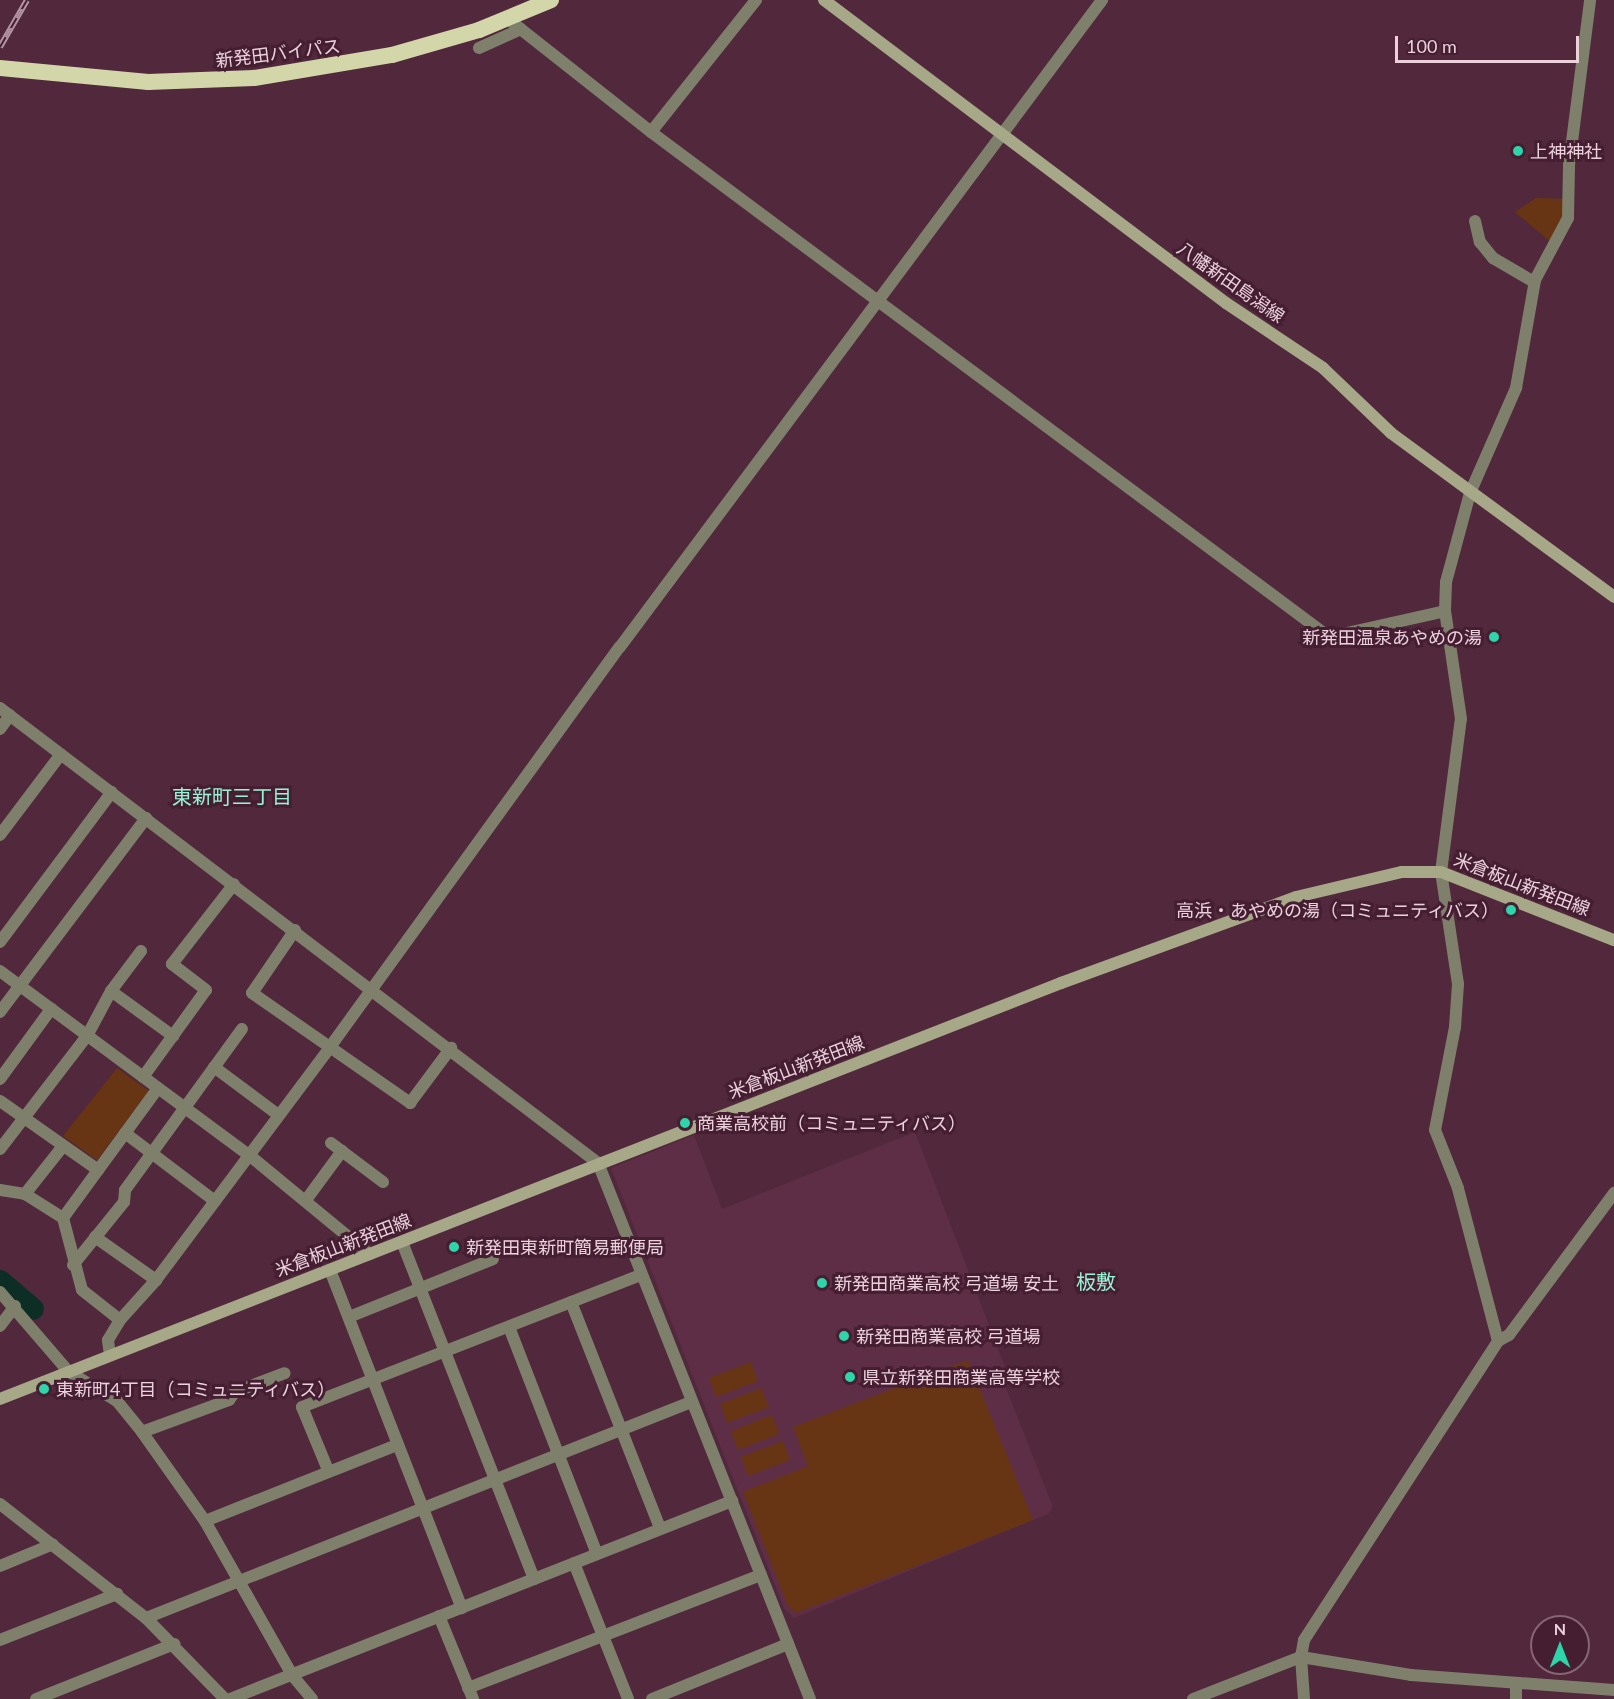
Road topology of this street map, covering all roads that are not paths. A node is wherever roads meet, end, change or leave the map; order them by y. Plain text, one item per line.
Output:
1 (551, 0) edge
2 (756, 0) edge
3 (824, 0) edge
4 (1102, 0) edge
5 (1590, 0) edge
6 (515, 24) junction
7 (480, 48) dead end
8 (1, 68) edge
9 (651, 132) junction
10 (1002, 136) junction
11 (1475, 221) dead end
12 (1534, 282) junction
13 (879, 301) junction
14 (1470, 493) junction
15 (1614, 597) edge
16 (1445, 611) junction
17 (5, 712) edge
18 (0, 729) edge
19 (61, 754) junction
20 (112, 792) junction
21 (146, 818) junction
22 (0, 835) edge
23 (1441, 872) junction
24 (234, 884) junction
25 (295, 930) junction
26 (1614, 940) edge
27 (0, 942) edge
28 (141, 951) dead end
29 (0, 971) edge
30 (19, 986) junction
31 (372, 988) junction
32 (111, 991) junction
33 (51, 1009) junction
34 (0, 1012) edge
35 (242, 1029) dead end
36 (87, 1036) junction
37 (172, 1036) junction
38 (330, 1047) junction
39 (451, 1048) junction
40 (214, 1067) junction
41 (142, 1077) junction
42 (0, 1079) edge
43 (158, 1088) junction
44 (0, 1101) edge
45 (184, 1107) junction
46 (277, 1114) junction
47 (24, 1118) junction
48 (125, 1133) junction
49 (331, 1143) dead end
50 (63, 1146) junction
51 (0, 1149) edge
52 (342, 1151) junction
53 (152, 1153) junction
54 (249, 1155) junction
55 (598, 1164) junction
56 (98, 1170) junction
57 (383, 1182) dead end
58 (0, 1190) edge
59 (1614, 1193) edge
60 (25, 1194) junction
61 (306, 1200) junction
62 (215, 1201) junction
63 (63, 1218) junction
64 (95, 1237) junction
65 (402, 1242) junction
66 (369, 1254) junction
67 (493, 1259) dead end
68 (73, 1265) junction
69 (330, 1269) junction
70 (640, 1275) junction
71 (156, 1280) junction
72 (419, 1288) junction
73 (0, 1292) edge
74 (571, 1302) junction
75 (15, 1306) junction
76 (349, 1317) junction
77 (120, 1320) junction
78 (0, 1326) edge
79 (509, 1328) junction
80 (1498, 1341) junction
81 (444, 1352) junction
82 (110, 1355) junction
83 (68, 1371) junction
84 (285, 1373) dead end
85 (372, 1380) junction
86 (0, 1398) edge
87 (691, 1402) junction
88 (622, 1431) junction
89 (142, 1432) junction
90 (397, 1444) junction
91 (559, 1456) junction
92 (328, 1470) junction
93 (494, 1481) junction
94 (732, 1501) junction
95 (0, 1504) edge
96 (423, 1509) junction
97 (205, 1521) junction
98 (660, 1528) junction
99 (53, 1544) junction
100 (597, 1554) junction
101 (574, 1563) junction
102 (0, 1566) edge
103 (762, 1575) junction
104 (534, 1579) junction
105 (241, 1580) junction
106 (117, 1594) junction
107 (462, 1608) junction
108 (439, 1616) junction
109 (146, 1618) junction
110 (604, 1638) junction
111 (0, 1640) edge
112 (174, 1644) junction
113 (788, 1644) junction
114 (1300, 1657) junction
115 (292, 1675) junction
116 (1516, 1684) junction
117 (1614, 1690) edge
118 (470, 1694) edge
119 (36, 1699) edge
120 (225, 1699) edge
121 (230, 1699) edge
122 (312, 1699) edge
123 (628, 1699) edge
124 (652, 1699) edge
125 (810, 1699) edge
126 (1193, 1699) edge
127 (1304, 1699) edge
128 (1516, 1699) edge

1 - 6 highway, 新発田バイパス
2 - 9 street
3 - 10 main road, 八幡新田島潟線
4 - 10 street
5 - 12 street
6 - 7 street
6 - 8 highway, 新発田バイパス
6 - 9 street
9 - 13 street
10 - 13 street
10 - 14 main road, 八幡新田島潟線
11 - 12 street
12 - 14 street
13 - 16 street
13 - 31 street
14 - 15 main road, 八幡新田島潟線
14 - 16 street
16 - 23 street
17 - 18 street
17 - 19 street
19 - 20 street
19 - 22 street
20 - 21 street
20 - 27 street
21 - 24 street
21 - 30 street
23 - 26 main road, 米倉板山新発田線
23 - 55 main road, 米倉板山新発田線
23 - 80 street
24 - 25 street
24 - 37 street
25 - 31 street
25 - 38 street
28 - 32 street
29 - 30 street
30 - 33 street
30 - 34 street
31 - 38 street
31 - 39 street
32 - 36 street
32 - 37 street
33 - 36 street
33 - 42 street
35 - 40 street
36 - 41 street
36 - 47 street
37 - 41 street
38 - 39 street
38 - 46 street
39 - 55 street
40 - 45 street
40 - 46 street
41 - 43 street
43 - 45 street
43 - 48 street
44 - 47 street
45 - 53 street
45 - 54 street
46 - 54 street
47 - 50 street
47 - 51 street
48 - 53 street
48 - 56 street
49 - 52 street
50 - 56 street
50 - 60 street
52 - 57 street
52 - 61 street
53 - 62 street
53 - 64 street
54 - 61 street
54 - 62 street
55 - 65 main road, 米倉板山新発田線
55 - 70 street
56 - 63 street
58 - 60 street
59 - 80 street
60 - 63 street
61 - 66 street
62 - 71 street
63 - 68 street
64 - 68 street
64 - 71 street
65 - 66 main road, 米倉板山新発田線
65 - 72 street
66 - 69 main road, 米倉板山新発田線
67 - 72 street
68 - 77 street
69 - 76 street
69 - 82 main road, 米倉板山新発田線
70 - 74 street
70 - 87 street
71 - 77 street
72 - 76 street
72 - 81 street
73 - 75 street
74 - 79 street
74 - 88 street
75 - 78 street
75 - 83 street
76 - 85 street
77 - 82 street
79 - 81 street
79 - 91 street
80 - 114 street
81 - 85 street
81 - 93 street
82 - 83 main road, 米倉板山新発田線
83 - 86 main road, 米倉板山新発田線
83 - 89 street
84 - 89 street
85 - 90 street
85 - 92 street
87 - 88 street
87 - 94 street
88 - 91 street
88 - 98 street
89 - 97 street
90 - 92 street
90 - 96 street
91 - 93 street
91 - 100 street
92 - 97 street
93 - 96 street
93 - 104 street
94 - 98 street
94 - 103 street
95 - 99 street
96 - 105 street
96 - 107 street
97 - 105 street
98 - 100 street
99 - 102 street
99 - 106 street
100 - 101 street
101 - 104 street
101 - 110 street
103 - 110 street
103 - 113 street
104 - 107 street
105 - 109 street
105 - 115 street
106 - 109 street
106 - 111 street
107 - 108 street
108 - 115 street
108 - 118 street
109 - 112 street
110 - 118 street
110 - 123 street
112 - 119 street
112 - 120 street
113 - 124 street
113 - 125 street
114 - 116 street
114 - 126 street
114 - 127 street
115 - 121 street
115 - 122 street
116 - 117 street
116 - 128 street

